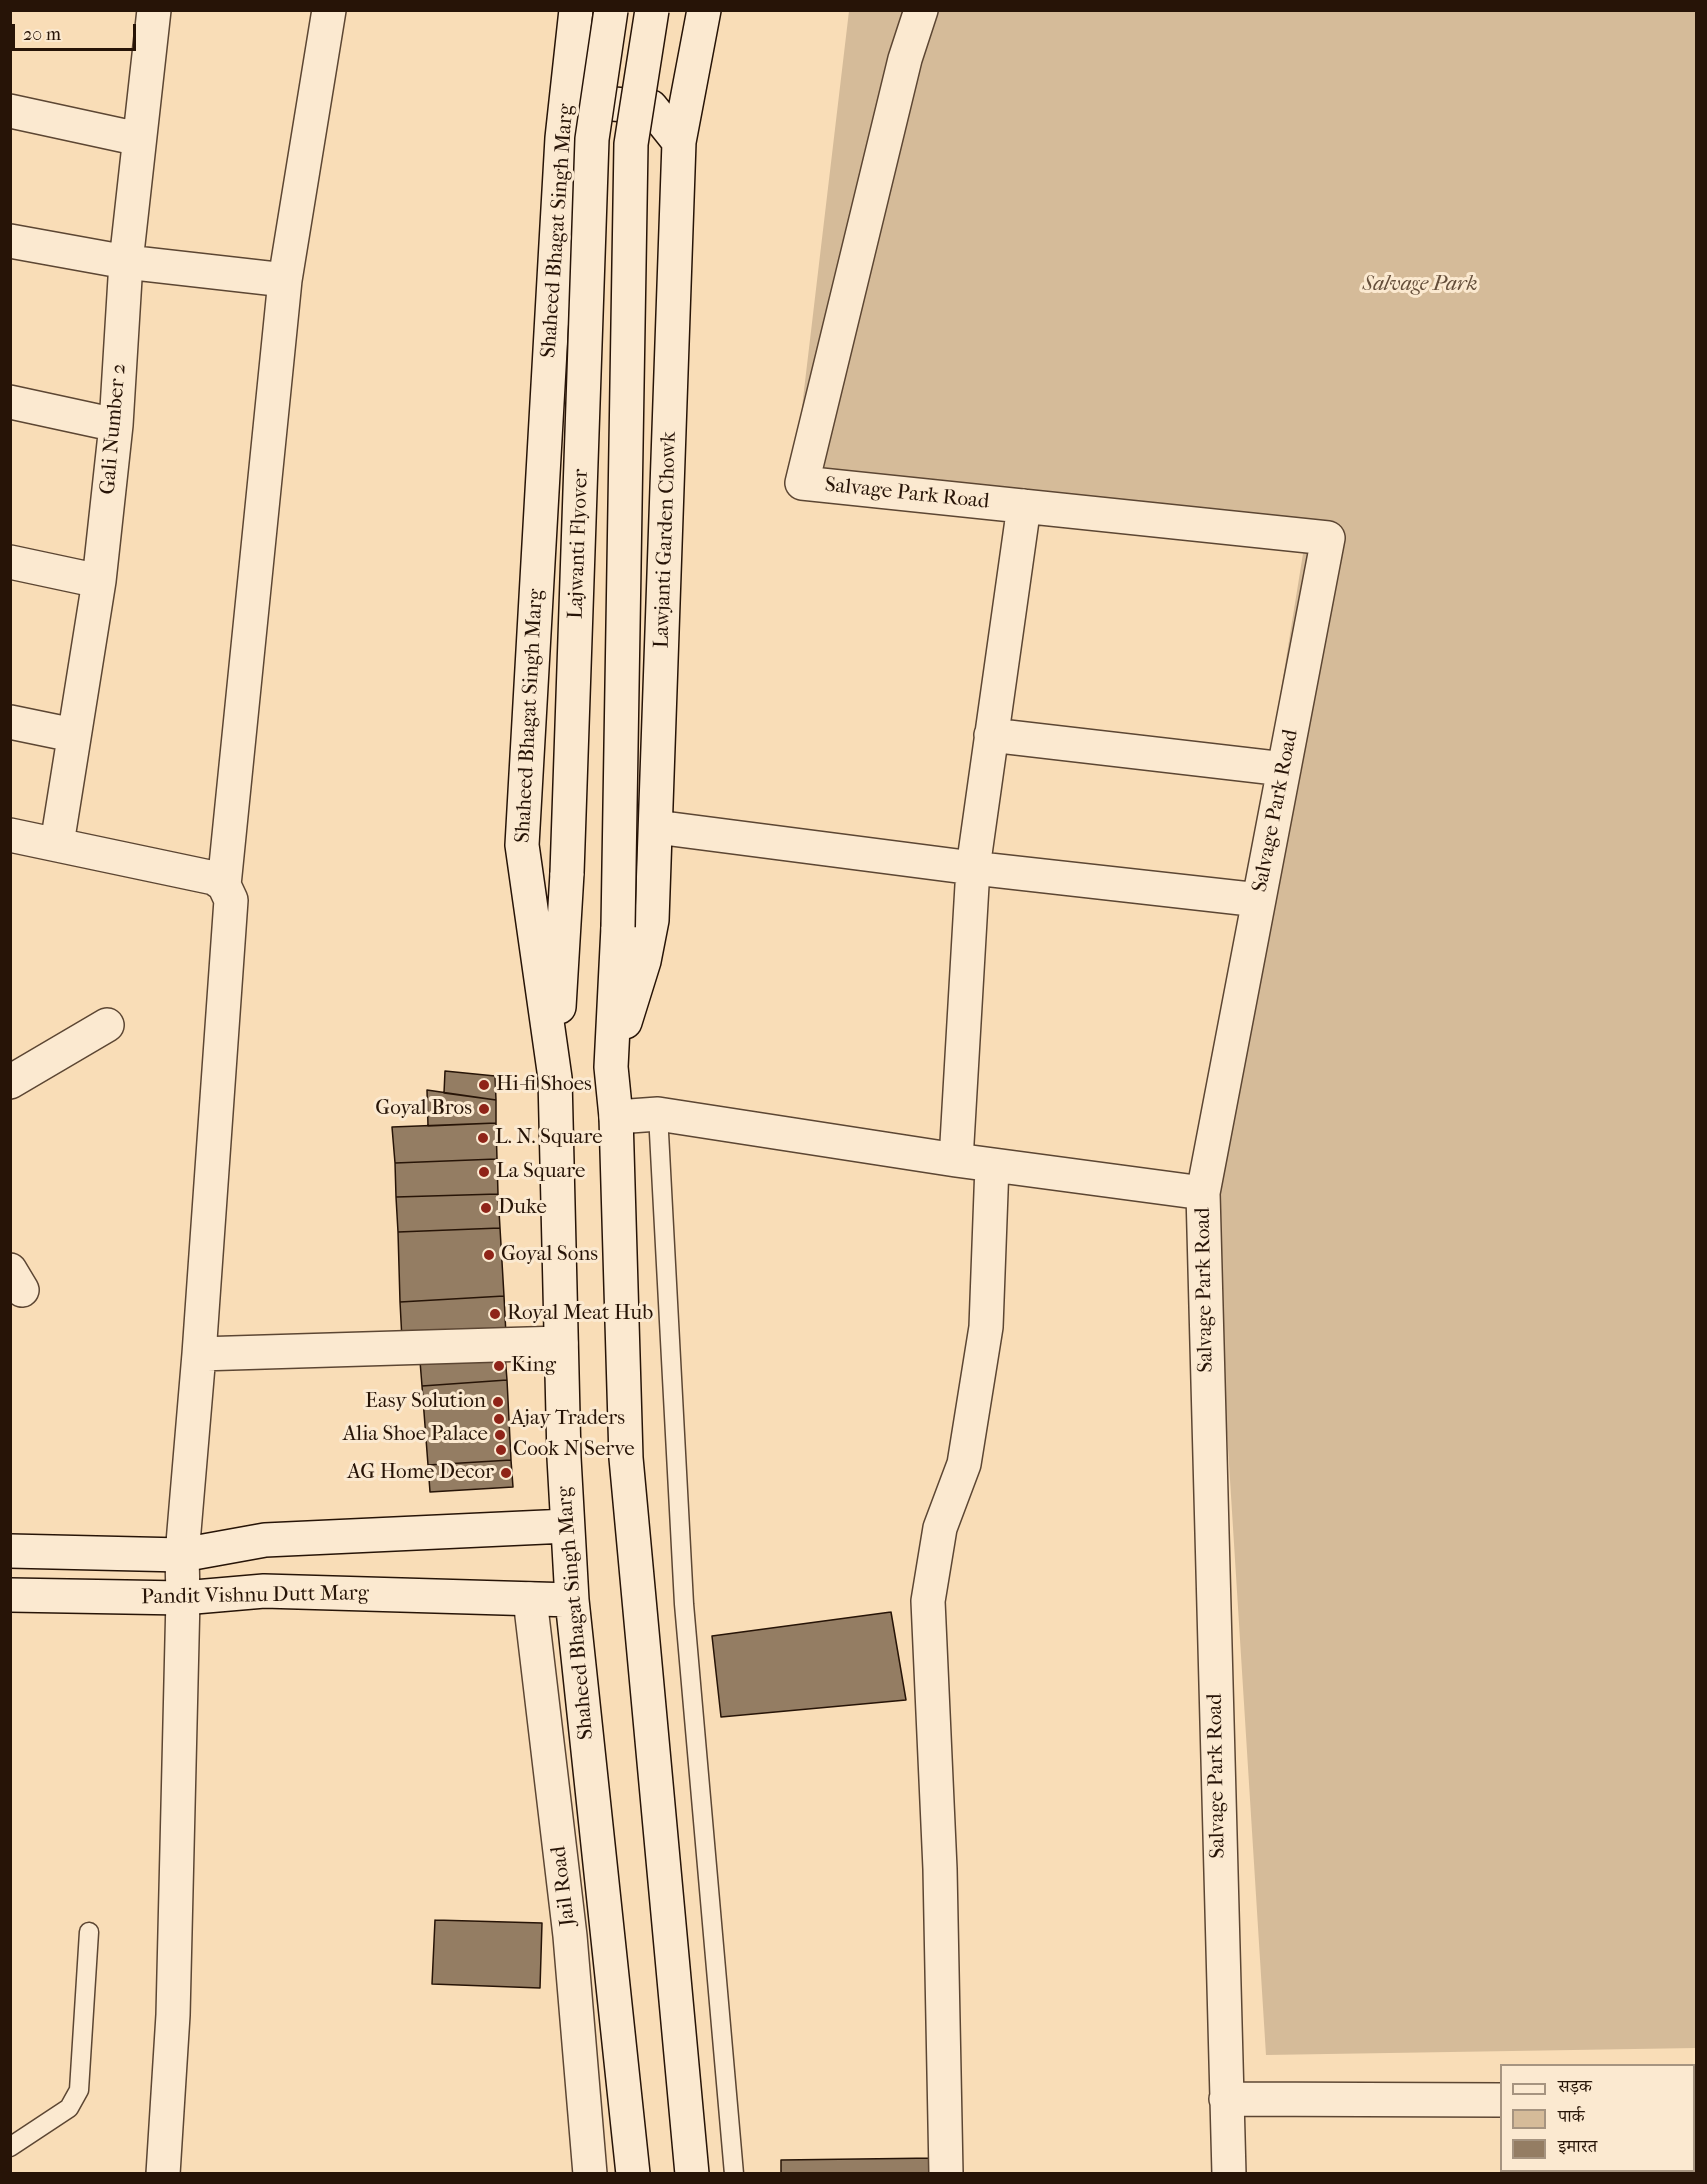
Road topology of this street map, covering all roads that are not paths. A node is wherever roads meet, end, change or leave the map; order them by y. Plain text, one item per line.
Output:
1 (154, 10) edge
2 (329, 10) edge
3 (576, 10) edge
4 (610, 10) edge
5 (652, 10) edge
6 (704, 10) edge
7 (921, 10) edge
8 (10, 111) edge
9 (562, 138) junction
10 (139, 139) junction
11 (679, 142) junction
12 (10, 241) edge
13 (126, 262) junction
14 (285, 280) junction
15 (10, 402) edge
16 (116, 425) junction
17 (1024, 506) junction
18 (10, 562) edge
19 (99, 581) junction
20 (10, 722) edge
21 (74, 735) junction
22 (991, 735) junction
23 (1284, 769) junction
24 (656, 827) junction
25 (10, 835) edge
26 (57, 844) junction
27 (973, 868) junction
28 (224, 885) junction
29 (1259, 900) junction
30 (107, 1025) dead end
31 (611, 1067) junction
32 (555, 1078) junction
33 (10, 1082) edge
34 (658, 1114) junction
35 (616, 1116) junction
36 (956, 1160) junction
37 (992, 1165) junction
38 (1203, 1193) junction
39 (561, 1343) junction
40 (199, 1354) junction
41 (567, 1526) junction
42 (10, 1551) edge
43 (182, 1555) junction
44 (10, 1595) edge
45 (183, 1598) junction
46 (530, 1599) junction
47 (572, 1600) junction
48 (89, 1932) dead end
49 (1226, 2099) junction
50 (1500, 2100) edge
51 (10, 2147) edge
52 (163, 2174) edge
53 (590, 2174) edge
54 (633, 2174) edge
55 (692, 2174) edge
56 (734, 2174) edge
57 (946, 2174) edge
58 (1228, 2174) edge

1 - 10 street, Gali Number 2
2 - 14 street
3 - 9 street, Shaheed Bhagat Singh Marg
4 - 32 street, Lajwanti Flyover, bridge
5 - 31 street, Lajwanti Flyover, bridge
6 - 11 street, Lawjanti Garden Chowk
7 - 17 street, Salvage Park Road
8 - 10 street
9 - 11 street
9 - 32 street, Shaheed Bhagat Singh Marg
10 - 13 street, Gali Number 2
11 - 24 street, Lawjanti Garden Chowk
12 - 13 street
13 - 14 street
13 - 16 street, Gali Number 2
14 - 28 street
15 - 16 street
16 - 19 street, Gali Number 2
17 - 22 street
17 - 23 street, Salvage Park Road
18 - 19 street
19 - 21 street, Gali Number 2
20 - 21 street
21 - 26 street, Gali Number 2
22 - 23 street
22 - 27 street
23 - 29 street, Salvage Park Road
24 - 27 street
24 - 31 street, Lawjanti Garden Chowk
25 - 26 street
26 - 28 street
27 - 29 street
27 - 36 street
28 - 40 street
29 - 38 street, Salvage Park Road
30 - 33 street
31 - 35 street
32 - 39 street, Shaheed Bhagat Singh Marg
34 - 35 street
34 - 36 street
34 - 56 lane
35 - 55 street
36 - 37 street
37 - 38 street
37 - 57 street
38 - 49 street, Salvage Park Road
39 - 40 street
39 - 41 street, Shaheed Bhagat Singh Marg
40 - 43 street
41 - 43 street, Pandit Vishnu Dutt Marg
41 - 47 street, Shaheed Bhagat Singh Marg
42 - 43 street, Pandit Vishnu Dutt Marg
43 - 45 street
44 - 45 street, Pandit Vishnu Dutt Marg
45 - 46 street, Pandit Vishnu Dutt Marg
45 - 52 street
46 - 47 street, Pandit Vishnu Dutt Marg
46 - 53 street, Jail Road
47 - 54 street, Shaheed Bhagat Singh Marg
48 - 51 lane
49 - 50 street
49 - 58 street, Salvage Park Road

